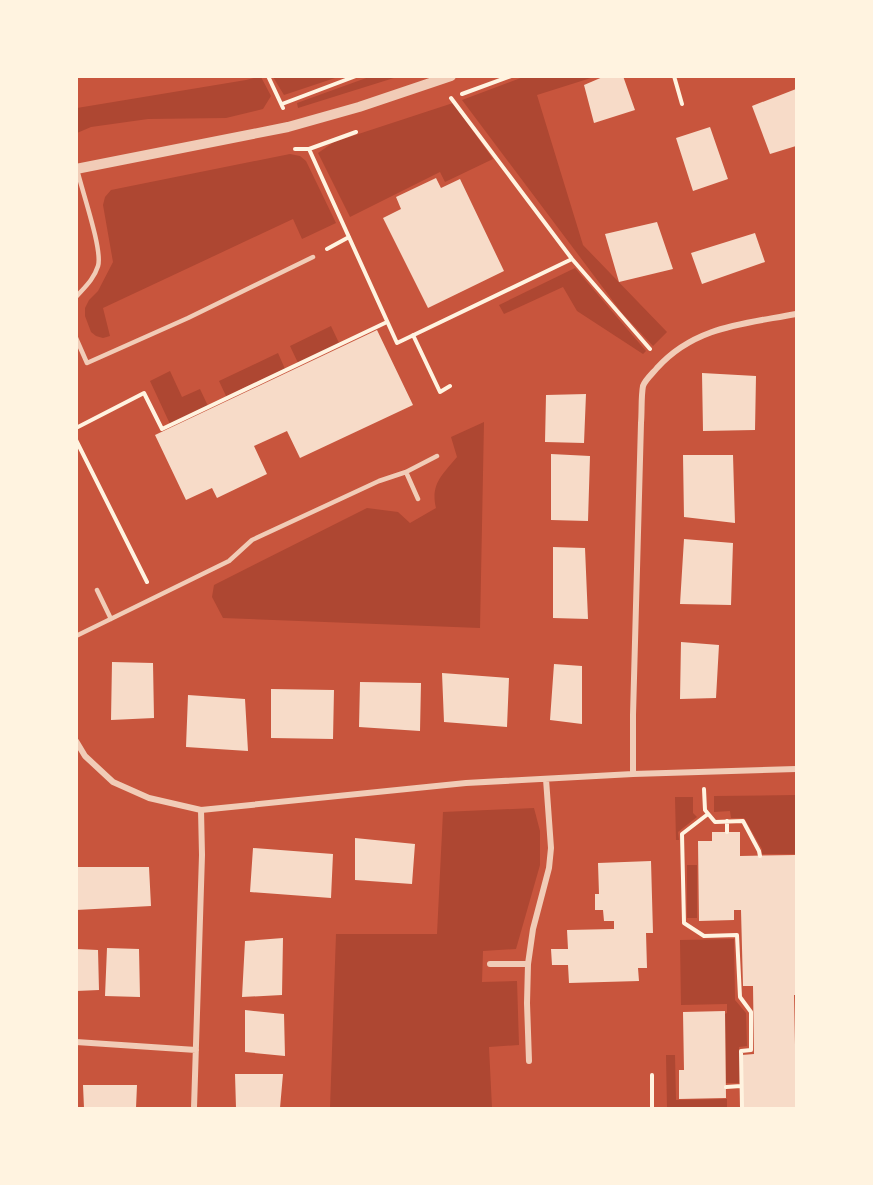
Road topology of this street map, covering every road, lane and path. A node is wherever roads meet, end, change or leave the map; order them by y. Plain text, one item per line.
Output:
1 (268, 76) edge
2 (356, 76) edge
3 (451, 76) edge
4 (674, 76) edge
5 (452, 98) dead end
6 (282, 104) junction
7 (682, 104) dead end
8 (288, 127) junction
9 (77, 169) edge
10 (350, 237) junction
11 (313, 256) joint
12 (572, 259) junction
13 (76, 297) edge
14 (796, 315) edge
15 (387, 322) junction
16 (413, 335) junction
17 (76, 338) edge
18 (653, 352) dead end
19 (450, 386) dead end
20 (76, 428) edge
21 (76, 440) edge
22 (437, 456) dead end
23 (406, 472) junction
24 (418, 499) dead end
25 (139, 588) dead end
26 (97, 590) dead end
27 (111, 619) junction
28 (76, 636) edge
29 (76, 741) edge
30 (796, 769) edge
31 (633, 774) junction
32 (546, 779) junction
33 (704, 788) dead end
34 (201, 810) junction
35 (708, 814) junction
36 (727, 821) junction
37 (727, 832) dead end
38 (760, 856) dead end
39 (490, 964) dead end
40 (528, 964) junction
41 (76, 1042) edge
42 (196, 1050) junction
43 (529, 1061) dead end
44 (652, 1075) dead end
45 (741, 1086) junction
46 (726, 1087) dead end
47 (194, 1108) edge
48 (652, 1108) edge
49 (742, 1108) edge

1 - 6 path
2 - 6 path
3 - 8 street
4 - 7 path
5 - 12 path
6 - 8 path
8 - 9 street
8 - 10 path
9 - 13 lane
10 - 11 path
10 - 15 path
11 - 17 lane
12 - 16 path
12 - 18 path
14 - 31 street
15 - 16 path
15 - 20 path
16 - 19 path
21 - 25 path
22 - 23 lane
23 - 24 lane
23 - 27 lane
26 - 27 lane
27 - 28 lane
29 - 34 street
30 - 31 street
31 - 32 street
32 - 34 street
32 - 40 street
33 - 35 path
34 - 42 street
35 - 36 path
35 - 45 path
36 - 37 path
36 - 38 path
39 - 40 street
40 - 43 street
41 - 42 street
42 - 47 street
44 - 48 path
45 - 46 path
45 - 49 path

